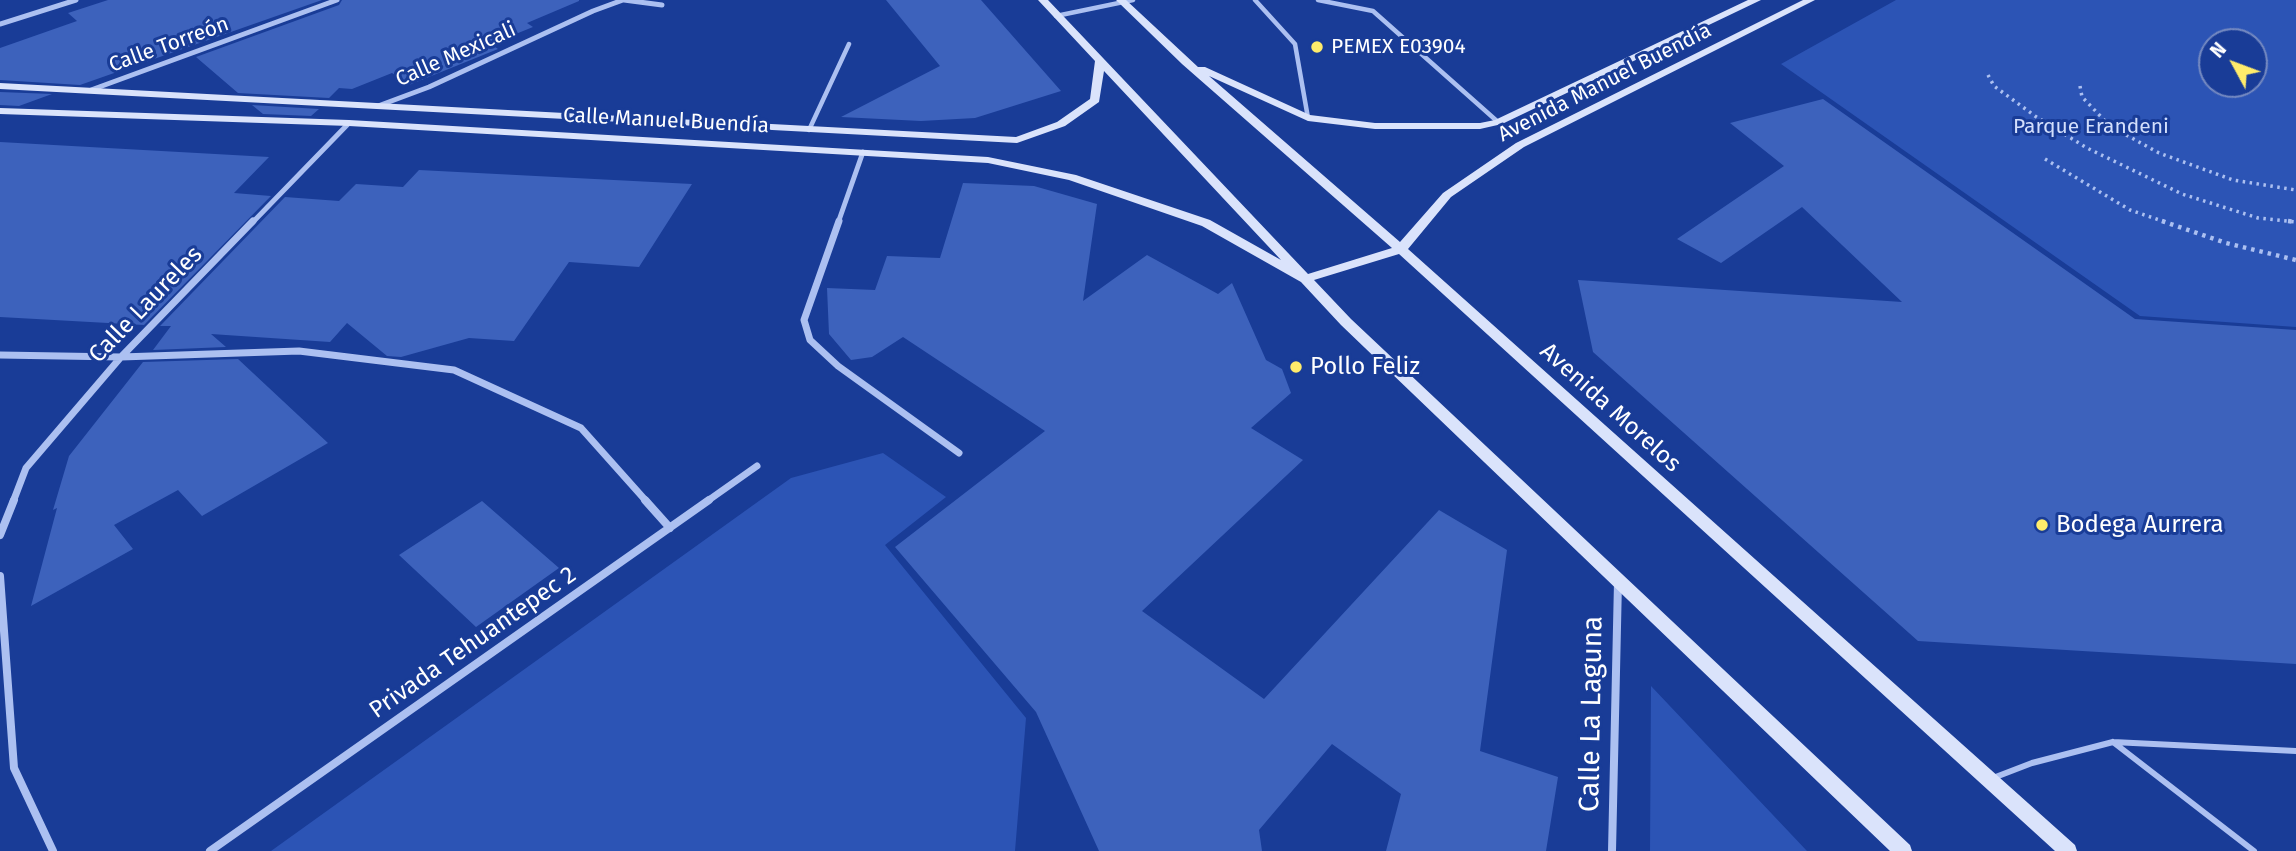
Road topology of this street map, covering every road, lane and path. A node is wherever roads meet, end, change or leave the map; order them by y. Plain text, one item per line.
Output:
1 (76, 0) edge
2 (337, 0) edge
3 (624, 0) edge
4 (1043, 0) edge
5 (1255, 0) edge
6 (1318, 0) edge
7 (1756, 0) edge
8 (1810, 0) edge
9 (1126, 1) edge
10 (662, 5) dead end
11 (1056, 16) junction
12 (0, 24) edge
13 (849, 44) dead end
14 (1100, 60) junction
15 (1186, 62) junction
16 (1988, 75) dead end
17 (0, 86) edge
18 (2080, 86) dead end
19 (91, 90) junction
20 (378, 106) junction
21 (0, 111) edge
22 (1308, 118) junction
23 (1498, 122) junction
24 (349, 123) junction
25 (809, 130) junction
26 (863, 152) junction
27 (2045, 159) dead end
28 (2296, 190) edge
29 (2296, 222) edge
30 (1401, 249) junction
31 (2296, 260) edge
32 (1305, 279) junction
33 (0, 355) edge
34 (121, 357) junction
35 (959, 453) dead end
36 (757, 466) dead end
37 (670, 528) junction
38 (0, 535) edge
39 (0, 576) edge
40 (1618, 579) junction
41 (2113, 742) junction
42 (2296, 751) edge
43 (1987, 780) junction
44 (52, 851) edge
45 (210, 851) edge
46 (1612, 851) edge
47 (1903, 851) edge
48 (2068, 851) edge
49 (2254, 851) edge

1 - 12 street
2 - 19 street, Calle Torreón
3 - 10 street, Calle Mexicali
3 - 20 street, Calle Mexicali
4 - 11 street
5 - 22 lane
6 - 23 lane
7 - 23 street, Avenida Manuel Buendía
8 - 30 street, Avenida Manuel Buendía
9 - 11 lane
9 - 15 street, Avenida Morelos
11 - 14 street
13 - 25 lane
14 - 25 street, Calle Manuel Buendía
14 - 32 street
15 - 22 street, Avenida Manuel Buendía
15 - 30 street, Avenida Morelos
16 - 29 path
17 - 19 street, Calle Manuel Buendía
18 - 28 path
19 - 20 street, Calle Manuel Buendía
20 - 25 street, Calle Manuel Buendía
21 - 24 street, Calle Manuel Buendía
22 - 23 street, Avenida Manuel Buendía
24 - 26 street, Calle Manuel Buendía
24 - 34 street, Calle Laureles
26 - 32 street, Calle Manuel Buendía
26 - 35 street
27 - 31 path
30 - 32 street
30 - 43 street, Avenida Morelos
32 - 40 street
33 - 34 street
34 - 37 street
34 - 38 street, Calle Laureles
36 - 37 street, Privada Tehuantepec 2
37 - 45 street, Privada Tehuantepec 2
39 - 44 street
40 - 46 street, Calle La Laguna
40 - 47 street
41 - 42 lane
41 - 43 lane
41 - 49 lane
43 - 48 street, Avenida Morelos

